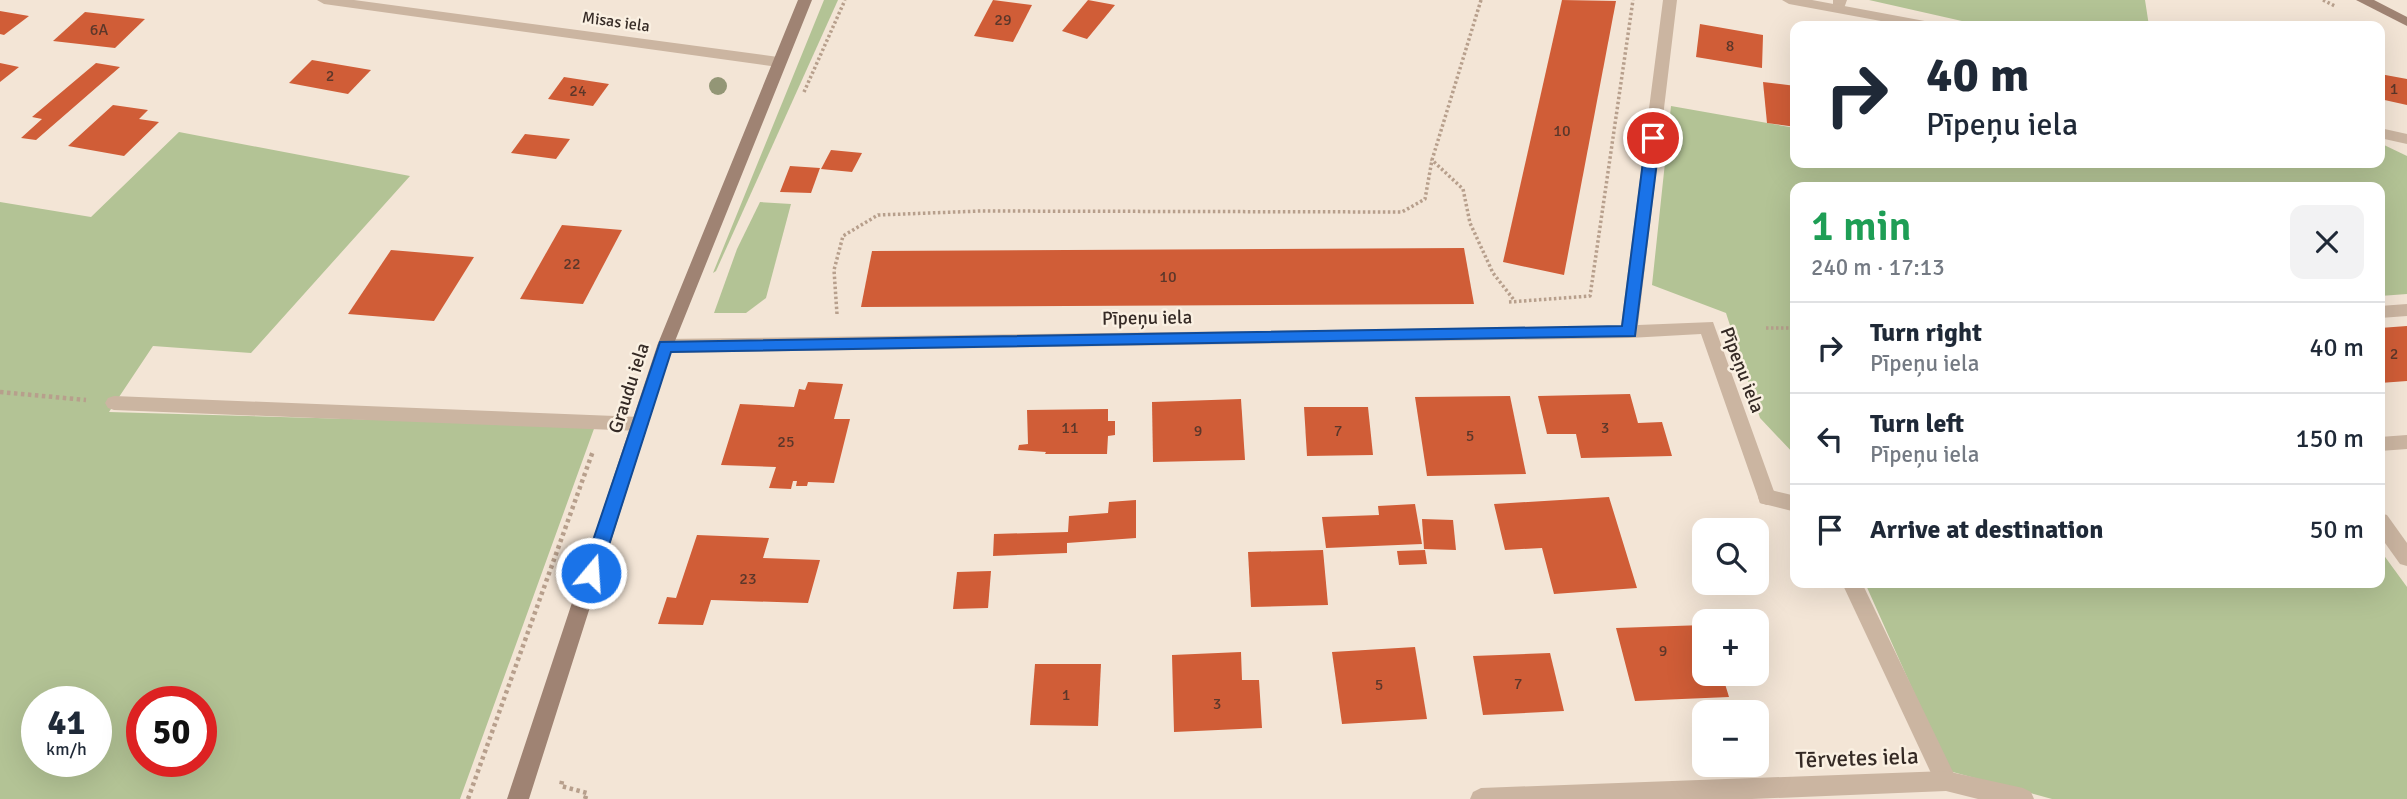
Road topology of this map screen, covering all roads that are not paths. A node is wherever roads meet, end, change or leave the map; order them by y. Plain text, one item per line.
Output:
1 (324, 0) edge
2 (805, 0) edge
3 (1670, 0) edge
4 (1788, 0) edge
5 (2364, 0) edge
6 (1839, 4) edge
7 (1909, 21) edge
8 (2407, 22) edge
9 (778, 62) junction
10 (2385, 133) edge
11 (2407, 139) edge
12 (2407, 310) edge
13 (2385, 312) edge
14 (1629, 332) junction
15 (665, 346) junction
16 (114, 403) road end
17 (640, 424) junction
18 (2407, 442) edge
19 (2385, 444) edge
20 (1790, 503) edge
21 (2385, 528) edge
22 (2407, 558) edge
23 (1854, 588) edge
24 (1946, 781) junction
25 (517, 799) edge
26 (1480, 799) edge
27 (2023, 799) edge

1 - 9 street, Misas iela
2 - 9 main road, Graudu iela
3 - 14 street
4 - 6 street
5 - 8 main road
6 - 7 street
9 - 15 main road, Graudu iela
10 - 11 street
12 - 13 street
14 - 15 street, Pīpeņu iela
14 - 20 street, Pīpeņu iela
15 - 17 main road, Graudu iela
16 - 17 street
17 - 25 main road, Graudu iela
18 - 19 street
21 - 22 street
23 - 24 street
24 - 26 street, Tērvetes iela
24 - 27 street, Tērvetes iela

